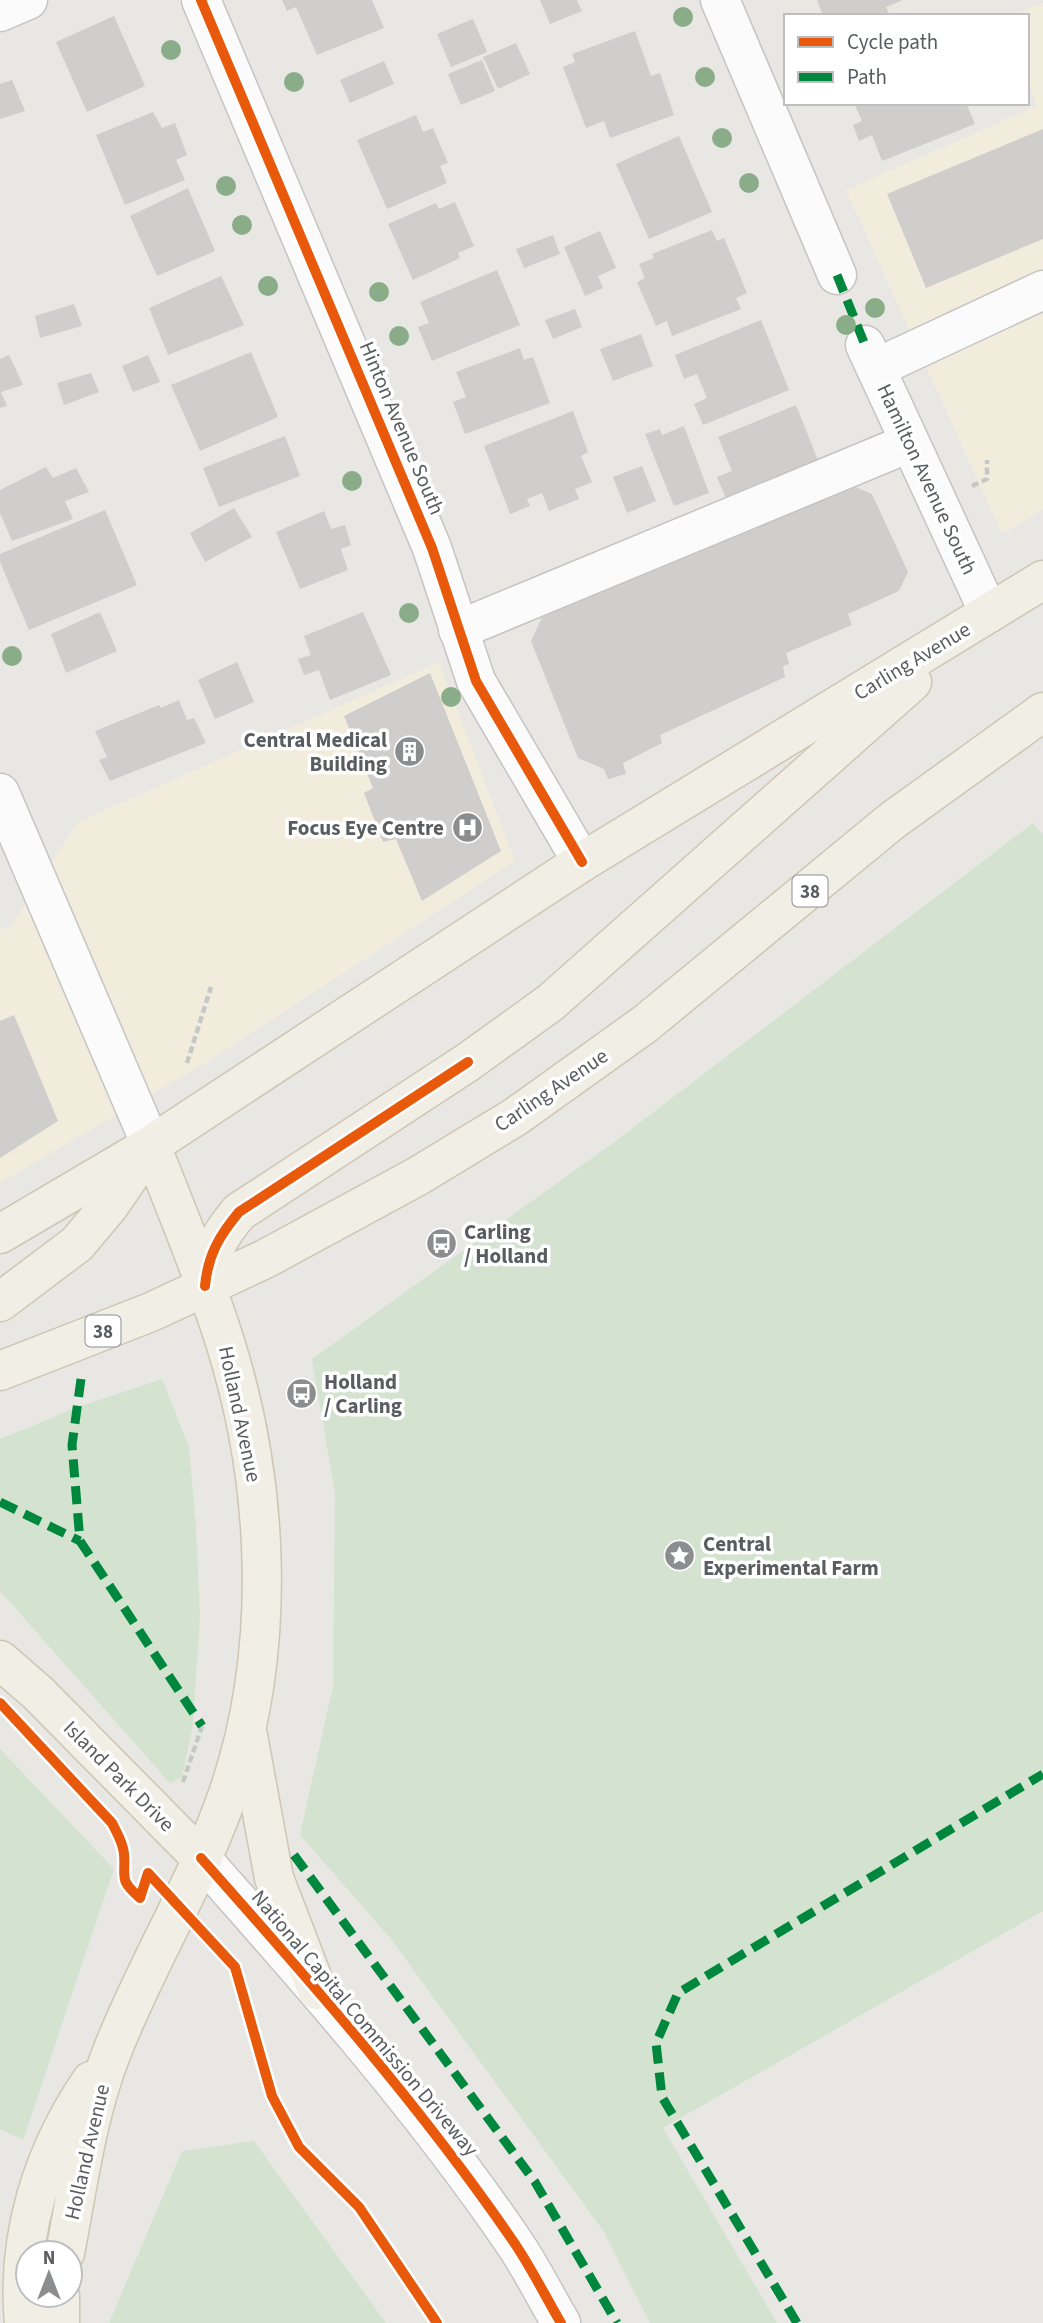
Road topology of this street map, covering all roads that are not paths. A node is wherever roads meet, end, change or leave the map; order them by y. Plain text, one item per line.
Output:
1 (28, 0) edge
2 (201, 0) edge
3 (720, 0) edge
4 (0, 12) edge
5 (837, 275) dead end
6 (1043, 290) edge
7 (909, 443) junction
8 (1043, 580) edge
9 (989, 614) junction
10 (460, 638) junction
11 (1043, 712) edge
12 (0, 793) edge
13 (582, 862) junction
14 (151, 1145) junction
15 (0, 1234) edge
16 (205, 1286) junction
17 (0, 1302) edge
18 (0, 1371) edge
19 (0, 1637) edge
20 (0, 1660) edge
21 (38, 1693) junction
22 (246, 1724) junction
23 (201, 1858) junction
24 (317, 1990) junction
25 (112, 2051) junction
26 (68, 2239) edge
27 (24, 2323) edge
28 (561, 2323) edge

1 - 4 street
2 - 10 street, Hinton Avenue South
3 - 5 street
6 - 7 street, Hamilton Avenue South
7 - 9 street, Hamilton Avenue South
7 - 10 street
8 - 9 main road, Carling Avenue
9 - 13 main road, Carling Avenue
9 - 16 main road
10 - 13 street, Hinton Avenue South
11 - 16 main road, Carling Avenue / 38
12 - 14 street, Holland Avenue
13 - 14 main road, Carling Avenue
14 - 15 main road, Carling Avenue
14 - 16 main road, Holland Avenue
14 - 17 main road
16 - 18 main road, Carling Avenue / 38
16 - 22 main road, Holland Avenue
19 - 21 main road, Island Park Drive
20 - 21 main road, Island Park Drive
21 - 23 main road, Island Park Drive
22 - 23 main road, Holland Avenue
22 - 24 main road
23 - 24 street, National Capital Commission Driveway
23 - 25 main road, Holland Avenue
24 - 28 street, National Capital Commission Driveway
25 - 26 main road, Holland Avenue
25 - 27 main road, Holland Avenue

